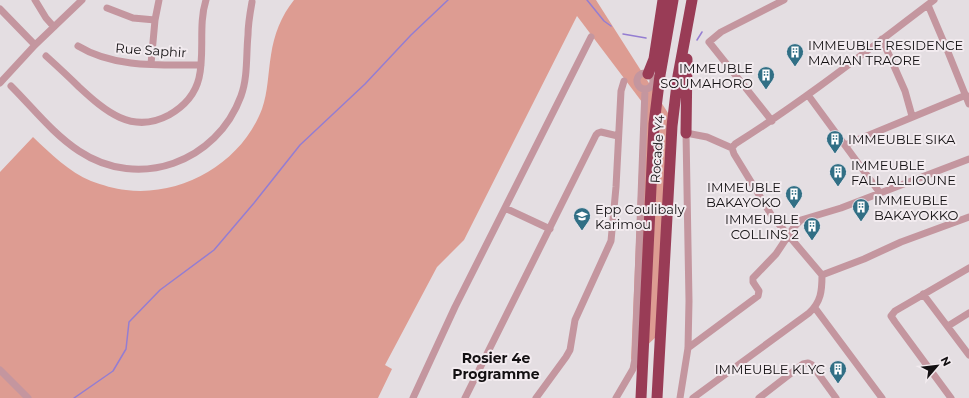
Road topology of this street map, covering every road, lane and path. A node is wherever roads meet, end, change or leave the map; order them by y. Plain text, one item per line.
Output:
1 (35, 0) edge
2 (82, 0) edge
3 (159, 0) edge
4 (206, 0) edge
5 (663, 0) edge
6 (673, 0) edge
7 (692, 0) edge
8 (784, 0) edge
9 (253, 1) edge
10 (931, 2) edge
11 (107, 8) dead end
12 (0, 9) edge
13 (155, 20) junction
14 (54, 27) junction
15 (687, 27) junction
16 (591, 37) dead end
17 (882, 39) junction
18 (35, 45) junction
19 (78, 46) dead end
20 (46, 56) dead end
21 (151, 64) junction
22 (201, 65) junction
23 (648, 74) junction
24 (624, 81) dead end
25 (0, 83) edge
26 (11, 86) dead end
27 (645, 89) junction
28 (808, 95) junction
29 (966, 95) junction
30 (969, 104) edge
31 (912, 116) junction
32 (772, 121) junction
33 (686, 133) junction
34 (618, 136) junction
35 (845, 145) junction
36 (732, 148) junction
37 (969, 159) edge
38 (880, 192) junction
39 (506, 208) junction
40 (969, 217) edge
41 (550, 229) junction
42 (789, 236) junction
43 (969, 268) edge
44 (822, 275) junction
45 (923, 294) junction
46 (815, 308) junction
47 (969, 313) edge
48 (948, 326) junction
49 (688, 348) junction
50 (969, 354) edge
51 (0, 370) edge
52 (28, 398) edge
53 (413, 398) edge
54 (465, 398) edge
55 (536, 398) edge
56 (616, 398) edge
57 (641, 398) edge
58 (657, 398) edge
59 (680, 398) edge
60 (693, 398) edge
61 (759, 398) edge
62 (836, 398) edge
63 (882, 398) edge
64 (951, 398) edge

1 - 14 street
2 - 14 street
3 - 13 street
4 - 22 street
5 - 23 highway
6 - 57 highway, Rocade Y4
7 - 15 highway, Rocade Y4
8 - 32 street
9 - 26 street
10 - 17 street
10 - 29 street
11 - 13 street
12 - 18 street
13 - 21 street
14 - 18 street
15 - 33 highway
15 - 58 highway, Rocade Y4
16 - 39 street
17 - 28 street
17 - 31 street
18 - 25 street
19 - 21 street, Rue Saphir
20 - 22 street
21 - 22 street, Rue Saphir
23 - 27 street
23 - 27 street
24 - 34 street
27 - 56 street
28 - 32 street
28 - 35 street
29 - 30 street
29 - 31 street
31 - 35 street
32 - 36 street
33 - 36 street
33 - 49 street
34 - 41 street
34 - 55 street
35 - 38 street
36 - 42 street
37 - 38 street
38 - 42 street
39 - 41 street
39 - 53 street
40 - 44 street
41 - 54 street
42 - 44 street
42 - 49 street
43 - 45 street
44 - 46 street
45 - 48 street
45 - 64 street
46 - 60 street
46 - 63 street
47 - 48 street
48 - 50 street
49 - 59 street
51 - 52 street
61 - 62 street

